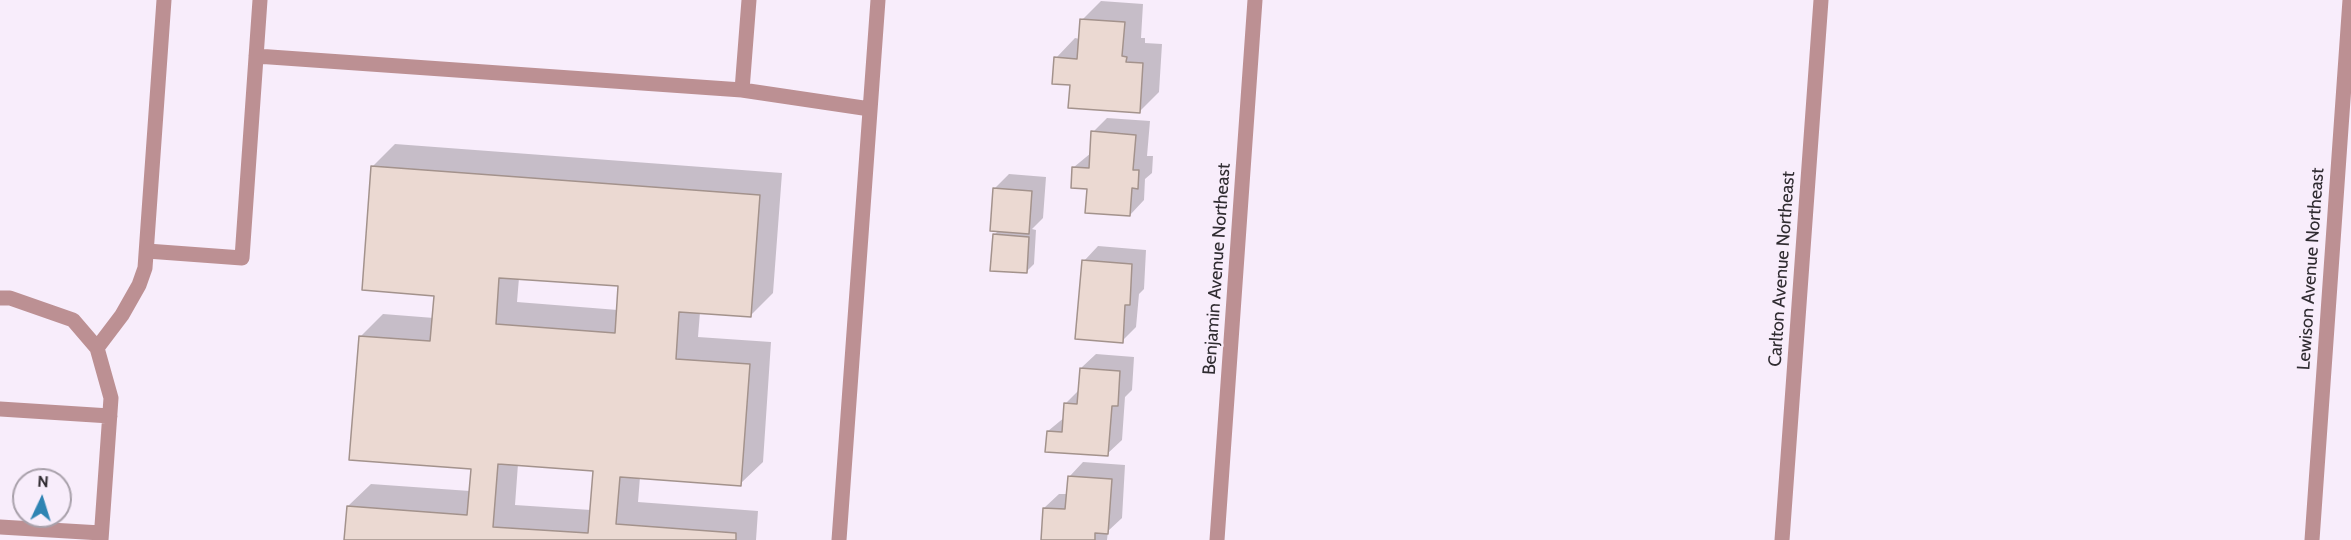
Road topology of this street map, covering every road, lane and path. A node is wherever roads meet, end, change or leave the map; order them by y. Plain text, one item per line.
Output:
1 (164, 0) edge
2 (260, 0) edge
3 (749, 0) edge
4 (878, 0) edge
5 (1255, 0) edge
6 (1821, 0) edge
7 (2350, 0) edge
8 (256, 56) junction
9 (742, 90) junction
10 (870, 109) junction
11 (147, 250) junction
12 (0, 298) edge
13 (97, 348) junction
14 (0, 409) edge
15 (110, 416) junction
16 (0, 527) edge
17 (101, 537) edge
18 (838, 540) edge
19 (1217, 540) edge
20 (1782, 540) edge
21 (2312, 540) edge

1 - 11 street
2 - 8 street
3 - 9 street
4 - 10 street
5 - 19 street, Benjamin Avenue Northeast
6 - 20 street, Carlton Avenue Northeast
7 - 21 street, Lewison Avenue Northeast
8 - 9 street
8 - 11 street
9 - 10 street
10 - 18 street
11 - 13 street
12 - 13 street
13 - 15 street
14 - 15 street
15 - 17 street
16 - 17 street

